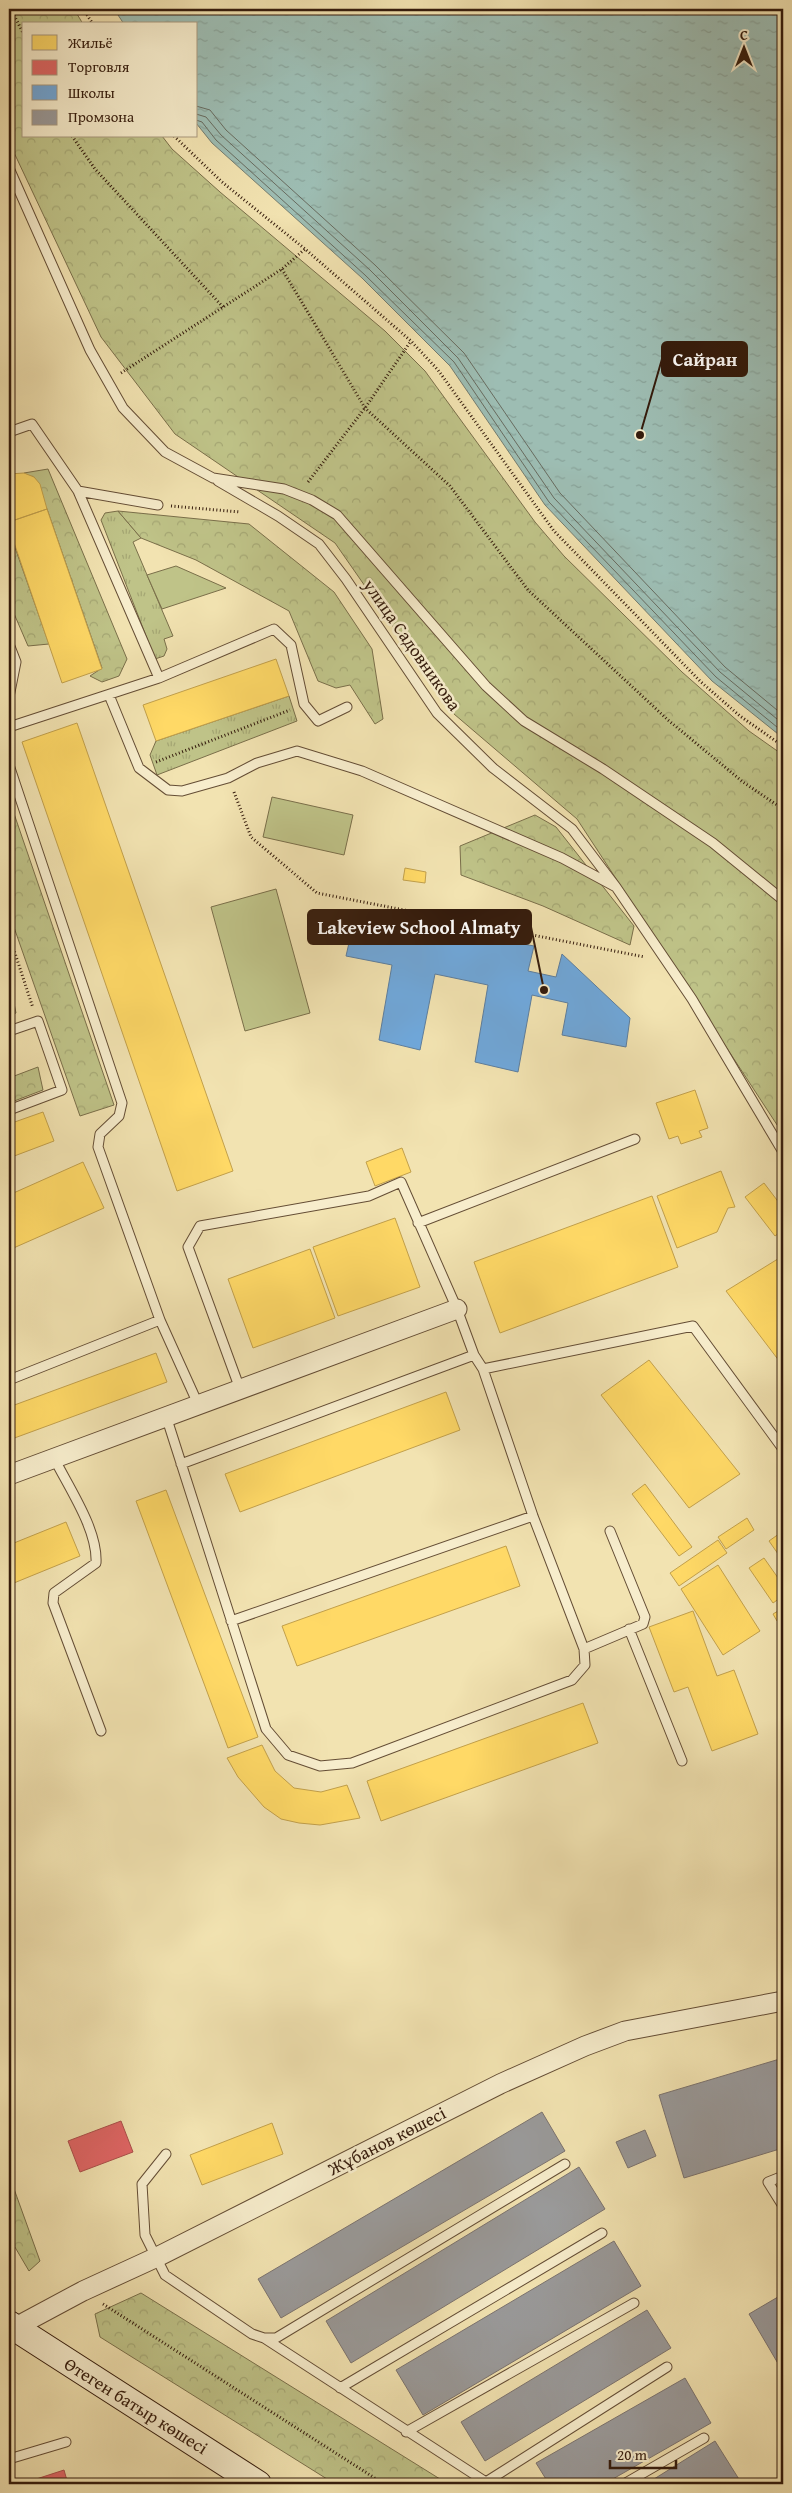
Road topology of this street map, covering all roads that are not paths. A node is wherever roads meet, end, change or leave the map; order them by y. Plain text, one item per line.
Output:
1 (9, 168) edge
2 (9, 432) edge
3 (213, 478) junction
4 (78, 491) junction
5 (158, 505) road end
6 (9, 644) edge
7 (159, 678) junction
8 (109, 695) junction
9 (9, 697) edge
10 (347, 706) dead end
11 (9, 727) edge
12 (9, 765) edge
13 (616, 887) junction
14 (783, 900) edge
15 (9, 1031) edge
16 (9, 1110) edge
17 (635, 1139) dead end
18 (783, 1152) edge
19 (418, 1223) junction
20 (457, 1309) junction
21 (160, 1320) junction
22 (474, 1355) junction
23 (483, 1369) junction
24 (9, 1380) edge
25 (240, 1389) junction
26 (198, 1404) junction
27 (166, 1416) junction
28 (783, 1449) edge
29 (54, 1458) junction
30 (181, 1464) junction
31 (9, 1476) edge
32 (533, 1516) junction
33 (610, 1531) dead end
34 (231, 1621) junction
35 (629, 1629) junction
36 (584, 1649) junction
37 (101, 1731) dead end
38 (682, 1762) dead end
39 (783, 2000) edge
40 (166, 2154) dead end
41 (565, 2164) dead end
42 (783, 2176) edge
43 (783, 2206) edge
44 (602, 2233) dead end
45 (157, 2257) junction
46 (634, 2303) dead end
47 (10, 2327) edge
48 (264, 2338) junction
49 (667, 2367) dead end
50 (340, 2388) junction
51 (406, 2432) junction
52 (704, 2438) dead end
53 (66, 2442) dead end
54 (9, 2459) edge
55 (487, 2483) edge
56 (258, 2484) edge
57 (624, 2484) edge

1 - 3 lane, улица Садовникова
2 - 4 lane
3 - 13 lane, улица Садовникова
3 - 14 lane
4 - 5 lane
4 - 7 lane
6 - 9 lane
7 - 8 lane
7 - 10 lane
8 - 11 lane
8 - 13 lane
12 - 21 lane
13 - 18 lane, улица Садовникова
15 - 16 lane
17 - 19 lane
19 - 20 lane
19 - 25 lane
20 - 22 lane
20 - 25 street
21 - 24 lane
21 - 26 lane
22 - 23 lane
22 - 30 lane
23 - 28 lane
23 - 32 lane
25 - 26 street
26 - 27 street
27 - 29 street
27 - 30 lane
29 - 31 street
29 - 37 lane
30 - 34 lane
32 - 34 lane
32 - 36 lane
33 - 35 lane
34 - 36 lane
35 - 36 lane
35 - 38 lane
39 - 45 street, Жұбанов көшесі
40 - 45 lane
41 - 48 lane
42 - 43 lane
44 - 50 lane
45 - 47 street, Жұбанов көшесі
45 - 48 lane
46 - 51 lane
47 - 56 main road, Өтеген батыр көшесі
48 - 50 lane
49 - 55 lane
50 - 51 lane
51 - 55 lane
52 - 57 lane
53 - 54 lane

